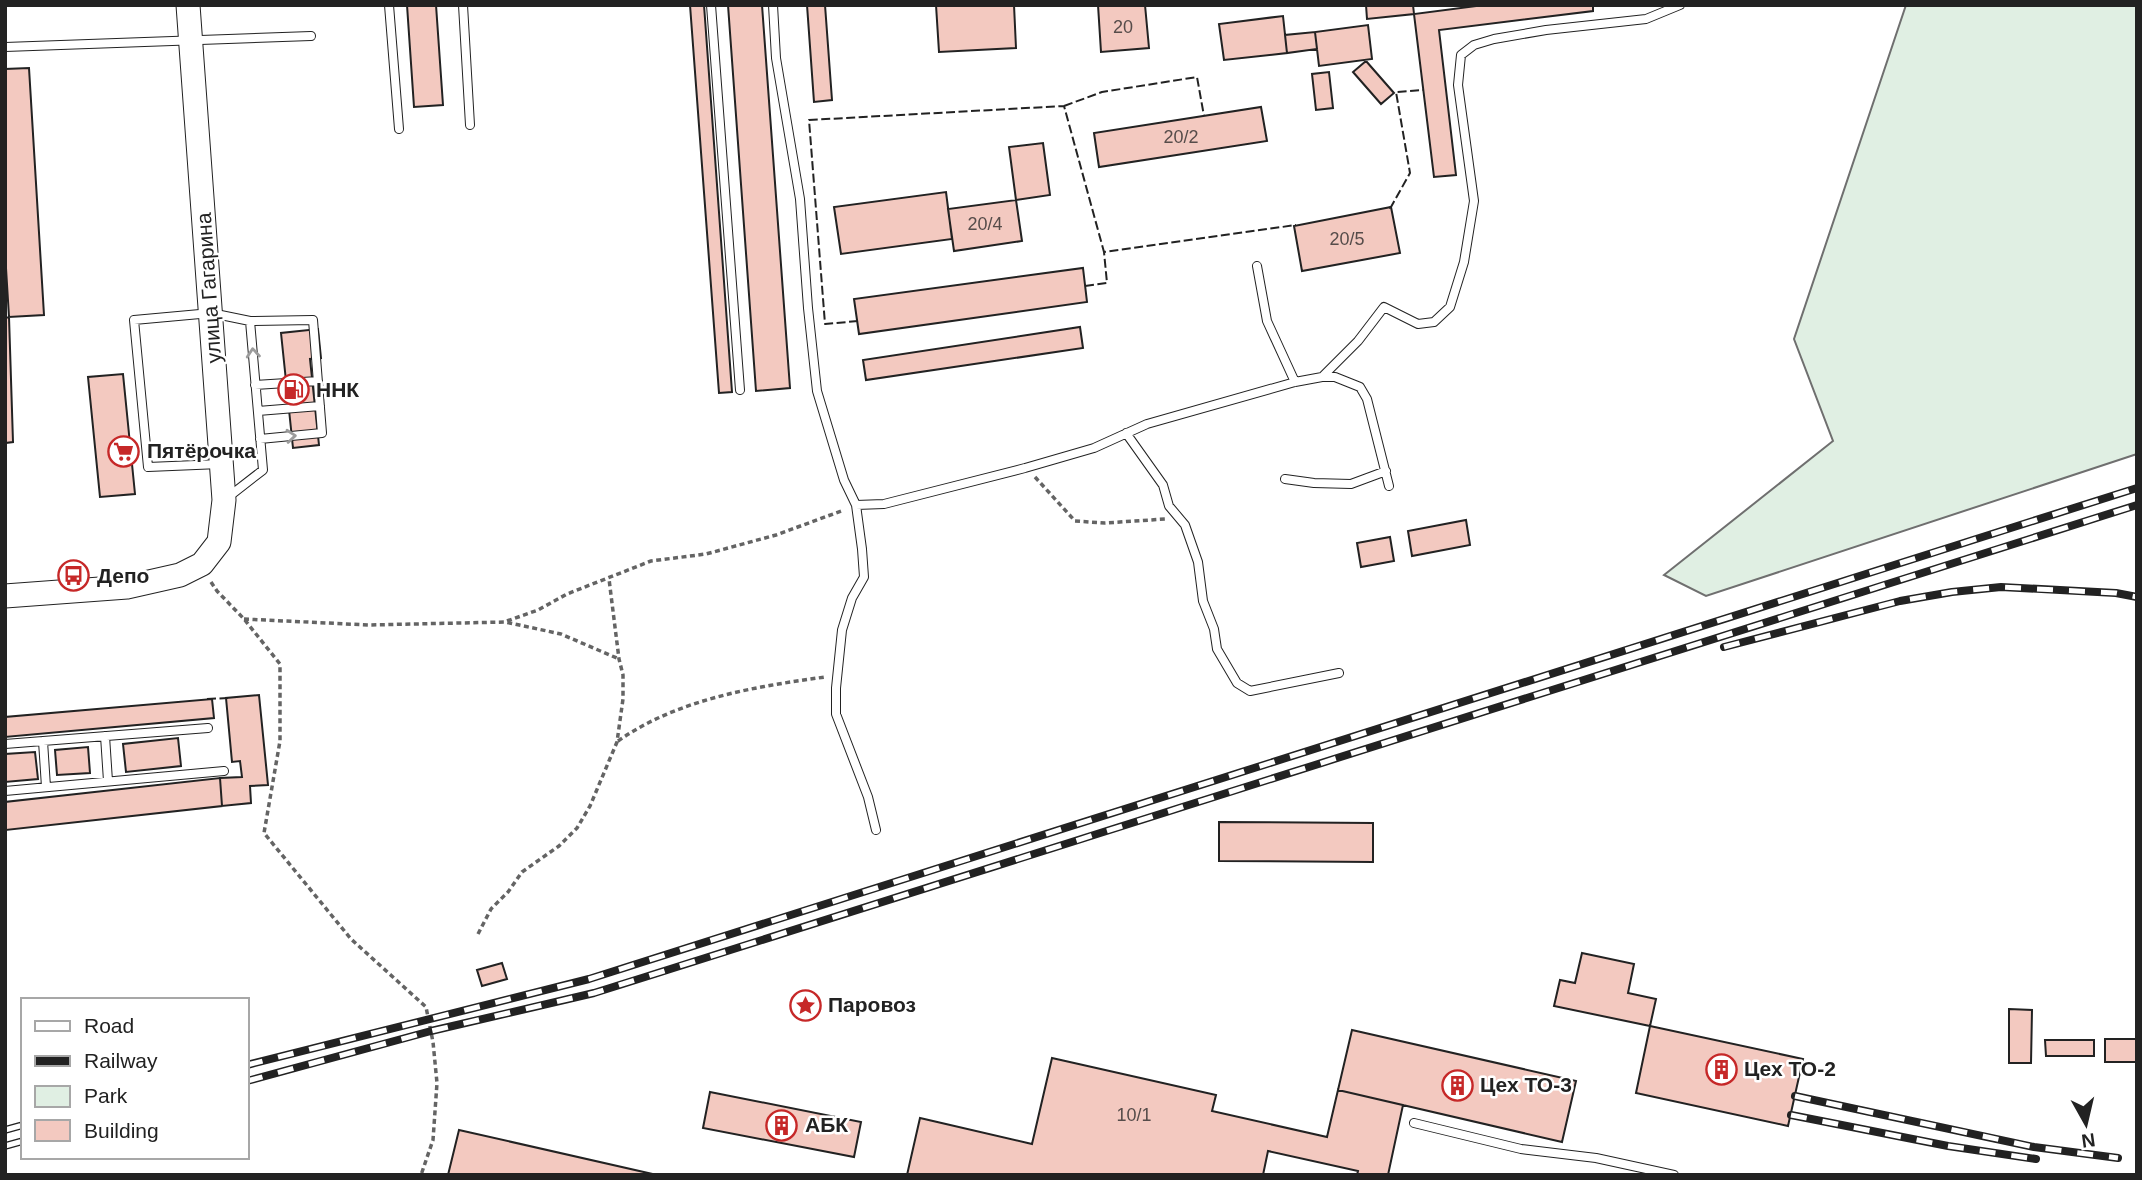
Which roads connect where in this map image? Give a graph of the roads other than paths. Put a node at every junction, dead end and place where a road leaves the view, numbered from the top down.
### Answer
1 (188, 5) edge
2 (389, 5) edge
3 (463, 5) edge
4 (711, 5) edge
5 (773, 5) edge
6 (1680, 5) edge
7 (312, 36) dead end
8 (191, 42) junction
9 (5, 47) edge
10 (470, 125) dead end
11 (399, 129) dead end
12 (1257, 266) dead end
13 (211, 313) junction
14 (250, 321) junction
15 (1322, 377) junction
16 (318, 381) junction
17 (1295, 382) junction
18 (255, 385) junction
19 (740, 390) dead end
20 (320, 406) junction
21 (258, 411) junction
22 (1126, 433) junction
23 (260, 439) junction
24 (222, 464) junction
25 (1386, 471) junction
26 (1285, 479) dead end
27 (1388, 486) dead end
28 (224, 500) junction
29 (856, 506) junction
30 (5, 596) edge
31 (1339, 673) dead end
32 (208, 728) dead end
33 (105, 736) junction
34 (43, 741) junction
35 (5, 744) edge
36 (224, 771) dead end
37 (108, 782) junction
38 (46, 788) junction
39 (5, 792) edge
40 (876, 830) dead end
41 (1414, 1123) dead end
42 (1674, 1175) edge

1 - 8 main road, улица Гагарина
2 - 11 lane
3 - 10 lane
4 - 19 lane
5 - 29 lane
6 - 15 lane
7 - 8 lane
8 - 9 lane
8 - 13 main road, улица Гагарина
12 - 17 lane
13 - 14 lane
13 - 24 main road, улица Гагарина
13 - 24 lane
14 - 16 lane
18 -> 14 lane
15 - 17 lane
15 - 25 lane
16 - 18 lane
16 - 20 lane
17 - 22 lane
18 - 21 lane
20 - 21 lane
23 -> 20 lane
21 - 23 lane
22 - 29 lane
22 - 31 lane
23 - 28 lane
24 - 28 main road, улица Гагарина
25 - 26 lane
25 - 27 lane
28 - 30 main road, улица Гагарина
29 - 40 lane
32 - 33 lane
33 - 34 lane
33 - 37 lane
34 - 35 lane
34 - 38 lane
36 - 37 lane
37 - 38 lane
38 - 39 lane
41 - 42 lane

